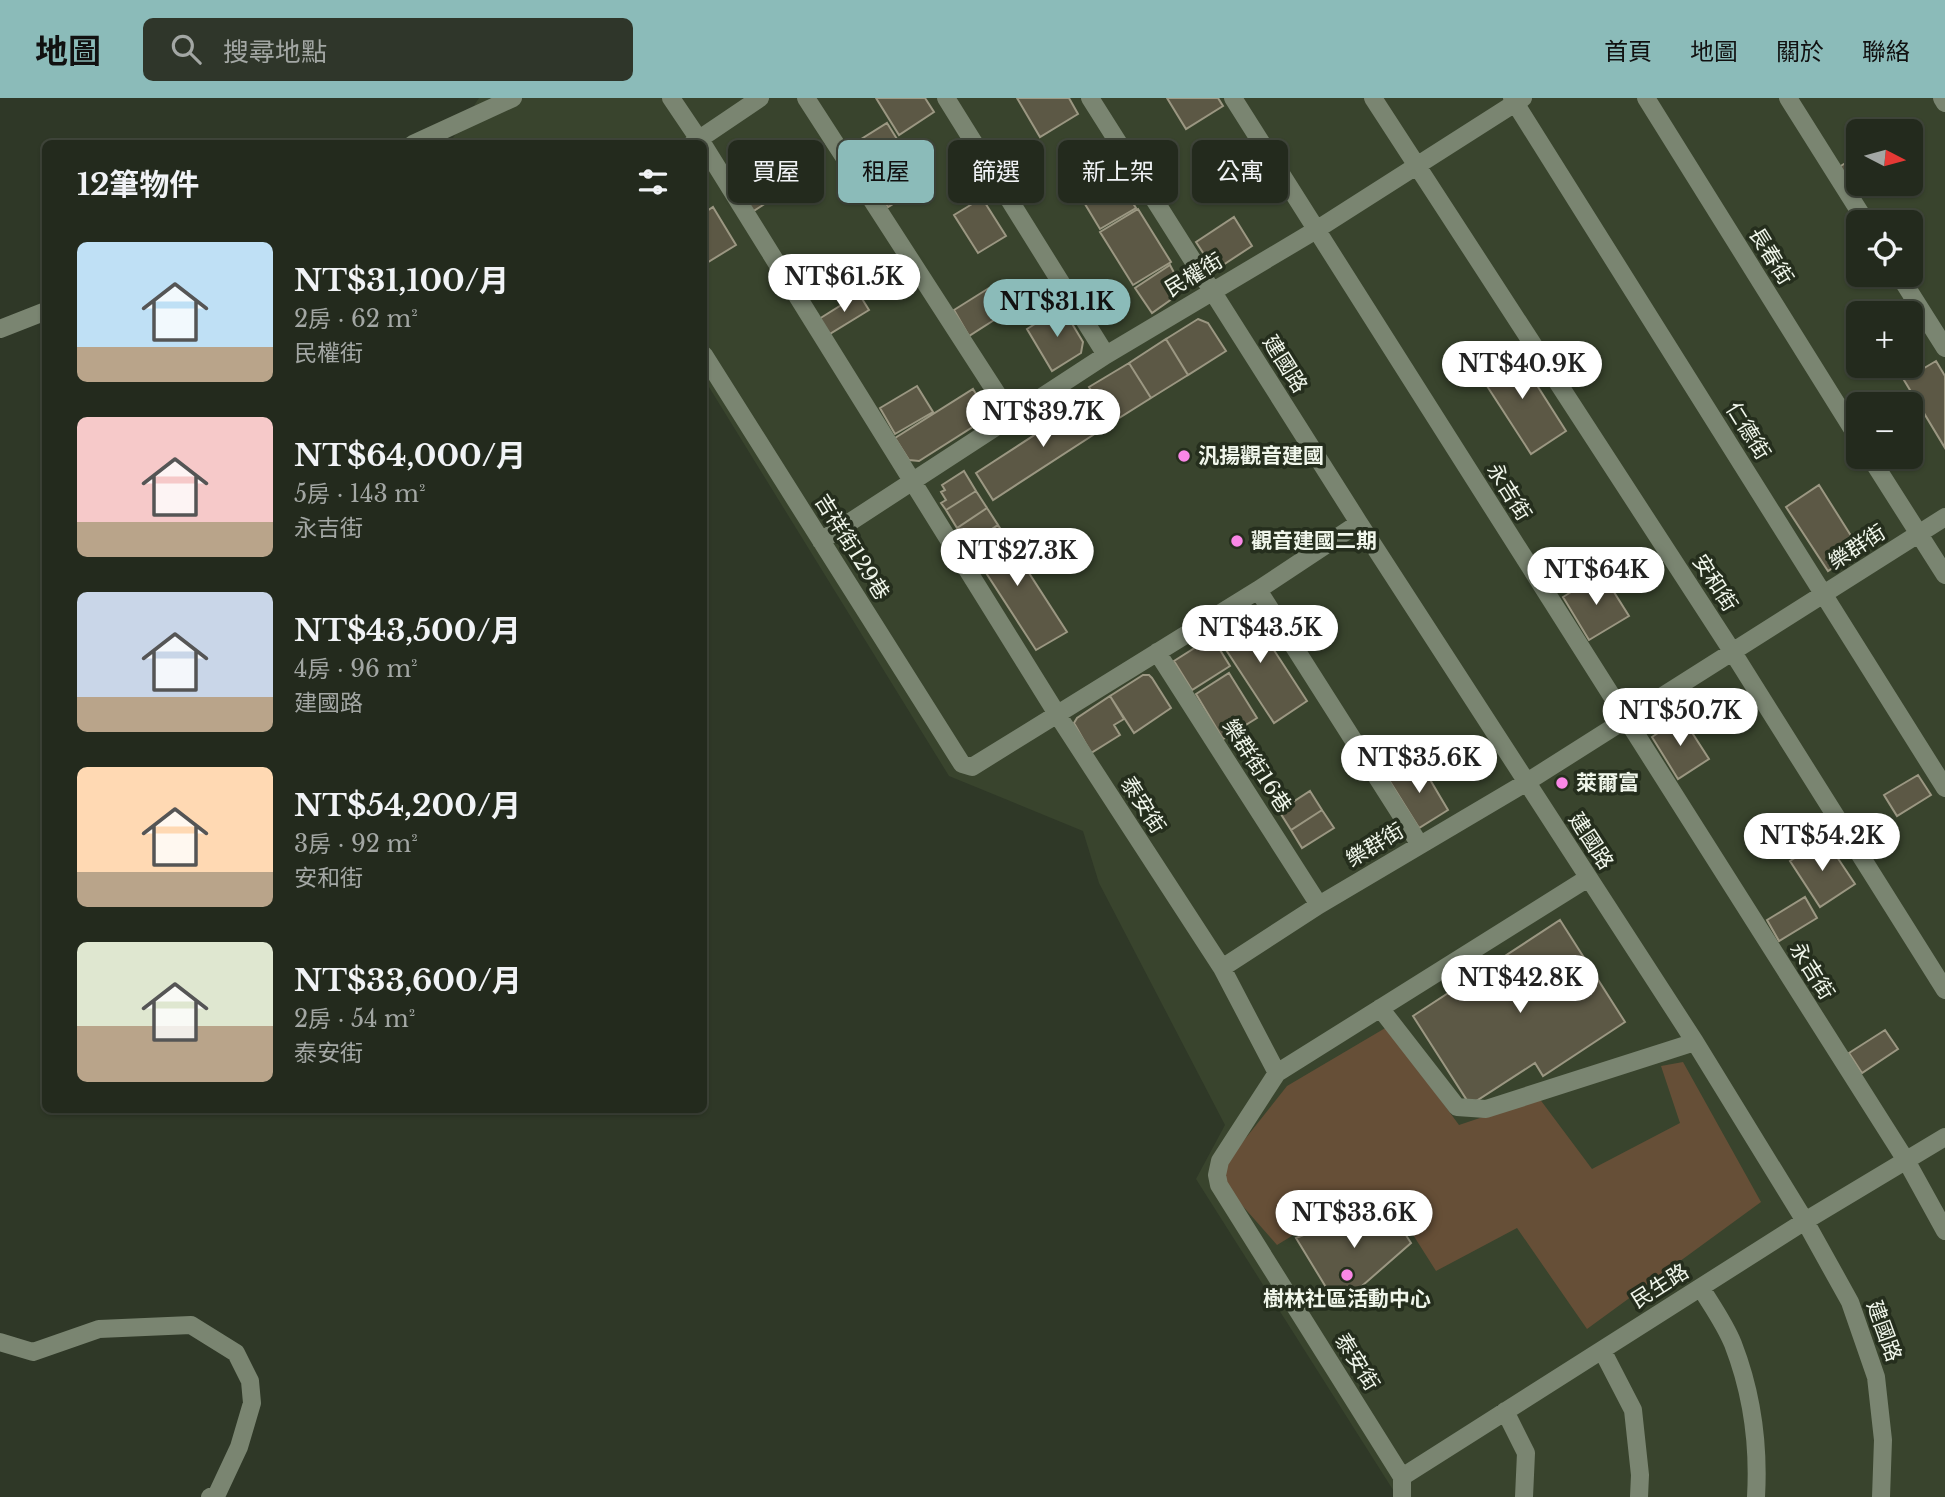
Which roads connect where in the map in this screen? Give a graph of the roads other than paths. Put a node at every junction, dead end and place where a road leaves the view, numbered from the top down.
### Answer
1 (513, 98) edge
2 (671, 98) edge
3 (760, 98) edge
4 (806, 98) edge
5 (946, 98) edge
6 (1090, 98) edge
7 (1233, 98) edge
8 (1373, 98) edge
9 (1646, 98) edge
10 (1788, 98) edge
11 (1942, 98) edge
12 (1517, 100) edge
13 (1945, 103) edge
14 (422, 140) edge
15 (697, 140) edge
16 (703, 140) edge
17 (707, 156) edge
18 (1415, 165) junction
19 (1858, 210) edge
20 (1316, 230) junction
21 (1907, 287) edge
22 (1212, 292) junction
23 (42, 313) edge
24 (0, 329) edge
25 (1945, 348) edge
26 (1106, 355) junction
27 (707, 360) edge
28 (1012, 417) junction
29 (1846, 420) edge
30 (1877, 469) edge
31 (911, 483) junction
32 (1945, 517) edge
33 (1359, 523) junction
34 (1918, 534) junction
35 (821, 541) junction
36 (1945, 575) edge
37 (1258, 590) junction
38 (1824, 596) junction
39 (1732, 650) junction
40 (1157, 652) junction
41 (1057, 714) junction
42 (1626, 719) junction
43 (1527, 782) junction
44 (1945, 788) edge
45 (1420, 845) junction
46 (1588, 878) junction
47 (1319, 905) junction
48 (1222, 968) junction
49 (1945, 990) edge
50 (1380, 1008) junction
51 (1695, 1042) junction
52 (1277, 1073) junction
53 (1945, 1137) edge
54 (1907, 1162) junction
55 (1805, 1221) junction
56 (1945, 1231) edge
57 (1701, 1288) junction
58 (0, 1342) edge
59 (1602, 1350) junction
60 (1505, 1411) junction
61 (1402, 1477) junction
62 (210, 1497) edge
63 (1402, 1497) edge
64 (1524, 1497) edge
65 (1639, 1497) edge
66 (1756, 1497) edge
67 (1881, 1497) edge

1 - 14 street
2 - 15 street, 泰安街
3 - 16 street
4 - 28 street
5 - 26 street
6 - 22 street, 建國路
7 - 20 street, 永吉街
8 - 18 street, 安和街
9 - 29 street, 長春街
10 - 19 street
11 - 13 street
12 - 18 street, 民權街
12 - 38 street, 仁德街
17 - 31 street, 泰安街
18 - 20 street, 民權街
18 - 39 street, 安和街
20 - 22 street, 民權街
20 - 42 street, 永吉街
21 - 25 street
22 - 26 street, 民權街
22 - 33 street, 建國路
23 - 24 street
26 - 28 street, 民權街
27 - 35 street, 吉祥街129巷
28 - 31 street, 民權街
30 - 34 street
31 - 35 street, 民權街
31 - 41 street, 泰安街
32 - 34 street, 樂群街
33 - 37 street
33 - 43 street, 建國路
34 - 36 street
34 - 38 street, 樂群街
35 - 41 street, 吉祥街129巷
37 - 40 street
37 - 45 street
38 - 39 street, 樂群街
38 - 44 street, 仁德街
39 - 42 street, 樂群街
39 - 49 street, 安和街
40 - 41 street
40 - 47 street, 樂群街16巷
41 - 48 street, 泰安街
42 - 43 street, 樂群街
42 - 54 street, 永吉街
43 - 45 street, 樂群街
43 - 46 street, 建國路
45 - 47 street, 樂群街
46 - 50 street
46 - 51 street, 建國路
47 - 48 street, 樂群街
48 - 52 street, 泰安街
50 - 51 street
50 - 52 street
51 - 55 street, 建國路
52 - 61 street, 泰安街
53 - 54 street, 民生路
54 - 55 street, 民生路
54 - 56 street, 永吉街
55 - 57 street, 民生路
55 - 67 street, 建國路
57 - 59 street, 民生路
57 - 66 street
58 - 62 street
59 - 60 street, 民生路
59 - 65 street
60 - 61 street, 民生路
60 - 64 street
61 - 63 street

